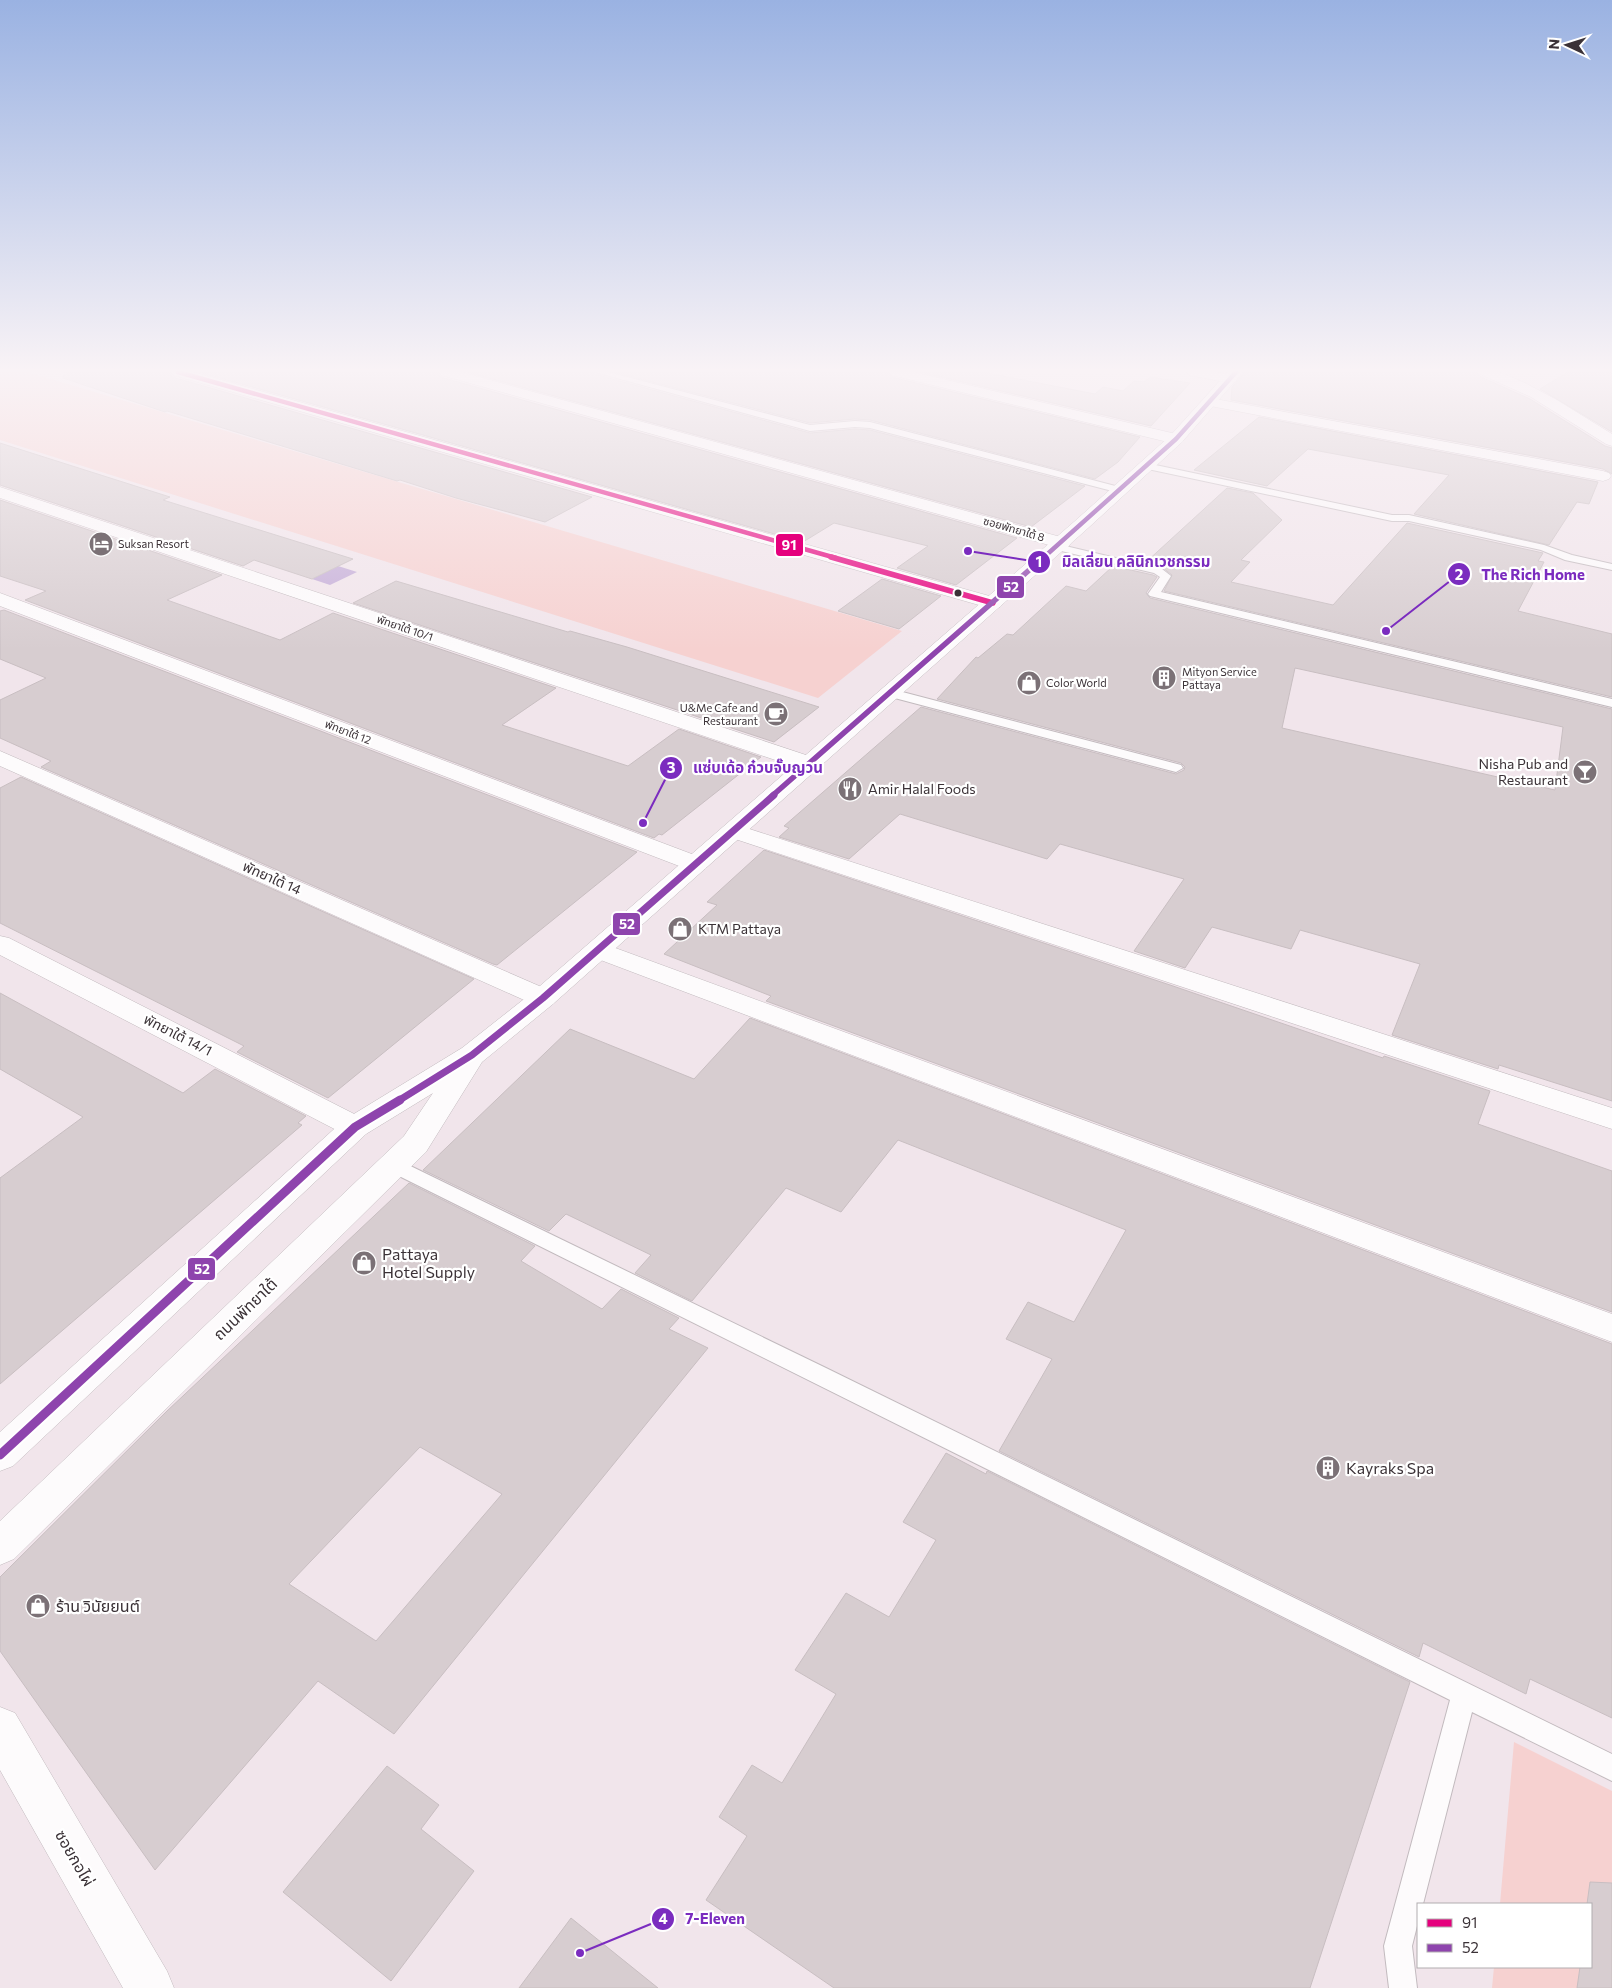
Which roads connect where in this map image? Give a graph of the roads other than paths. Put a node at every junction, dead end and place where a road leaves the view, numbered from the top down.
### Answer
1 (505, 465) edge
2 (775, 465) edge
3 (1023, 465) edge
4 (1543, 465) edge
5 (1146, 466) joint
6 (1603, 476) dead end
7 (1120, 490) junction
8 (0, 492) edge
9 (1059, 545) junction
10 (1612, 567) edge
11 (0, 599) edge
12 (993, 603) junction
13 (891, 693) junction
14 (1612, 703) edge
15 (0, 758) edge
16 (810, 764) junction
17 (1176, 768) dead end
18 (734, 831) junction
19 (696, 864) junction
20 (0, 944) edge
21 (599, 950) junction
22 (543, 998) junction
23 (472, 1055) junction
24 (1612, 1119) edge
25 (355, 1127) junction
26 (394, 1165) junction
27 (1612, 1328) edge
28 (0, 1455) edge
29 (0, 1547) edge
30 (1464, 1695) junction
31 (0, 1728) edge
32 (1612, 1768) edge
33 (150, 1988) edge
34 (1403, 1988) edge

1 - 12 street
2 - 9 street, ซอยพัทยาใต้ 8
3 - 7 lane
4 - 6 street
5 - 7 street, ถนนพัทยาใต้
5 - 10 lane
7 - 9 street, ถนนพัทยาใต้
8 - 16 street, พัทยาใต้ 10/1
9 - 12 street, ถนนพัทยาใต้
9 - 14 lane
11 - 19 street, พัทยาใต้ 12
12 - 13 street, ถนนพัทยาใต้
13 - 16 street, ถนนพัทยาใต้
13 - 17 lane
15 - 22 street, พัทยาใต้ 14
16 - 18 street, ถนนพัทยาใต้
18 - 19 street, ถนนพัทยาใต้
18 - 24 street
19 - 21 street, ถนนพัทยาใต้
20 - 25 street, พัทยาใต้ 14/1
21 - 22 street, ถนนพัทยาใต้
21 - 27 street
22 - 23 street, ถนนพัทยาใต้
23 - 25 street, ถนนพัทยาใต้
23 - 26 street, ถนนพัทยาใต้
25 - 28 street, ถนนพัทยาใต้
26 - 29 street, ถนนพัทยาใต้
26 - 30 lane
30 - 32 lane
30 - 34 lane
31 - 33 street, ซอยกอไผ่

